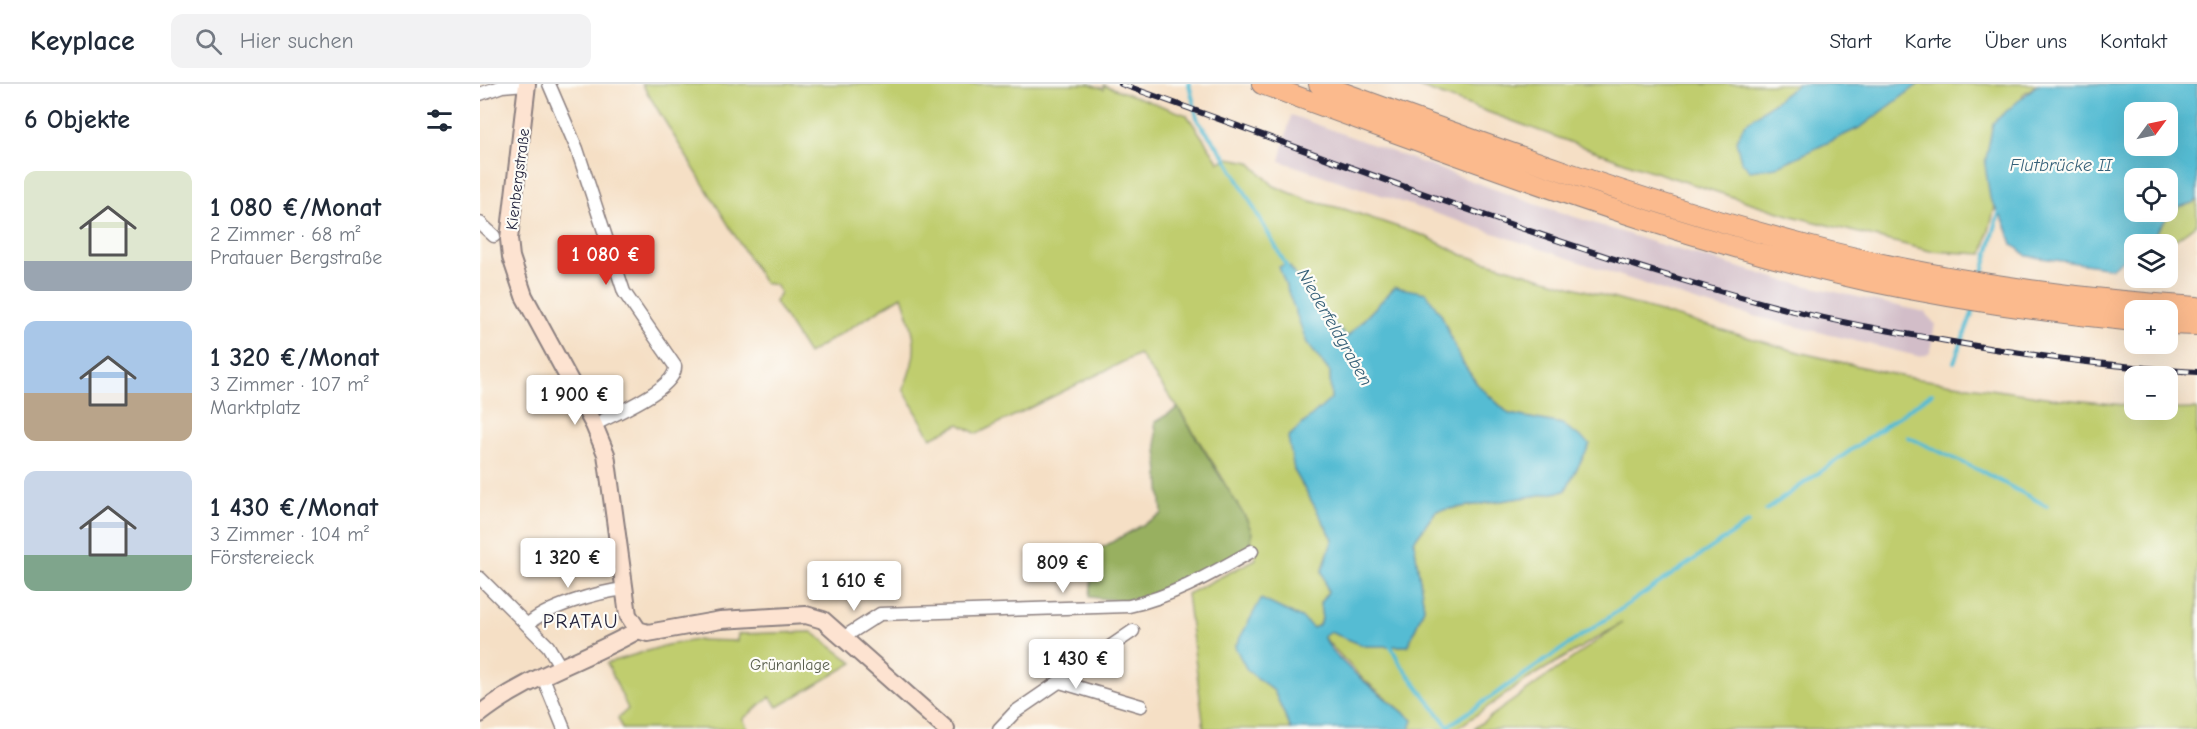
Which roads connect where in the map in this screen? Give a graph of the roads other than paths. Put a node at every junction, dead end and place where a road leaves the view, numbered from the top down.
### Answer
1 (526, 84) edge
2 (549, 84) edge
3 (1319, 84) edge
4 (1270, 87) edge
5 (480, 94) edge
6 (480, 224) edge
7 (494, 236) dead end
8 (1932, 284) junction
9 (2197, 307) edge
10 (2124, 320) edge
11 (2178, 325) edge
12 (2197, 326) edge
13 (594, 426) junction
14 (1252, 552) dead end
15 (480, 578) edge
16 (625, 589) junction
17 (527, 625) junction
18 (638, 630) junction
19 (1133, 631) dead end
20 (844, 637) junction
21 (560, 666) junction
22 (543, 675) junction
23 (1060, 682) junction
24 (1141, 706) dead end
25 (480, 714) edge
26 (564, 729) edge
27 (946, 729) edge
28 (999, 729) edge

1 - 5 street
1 - 13 street, Kienbergstraße
2 - 13 street
3 - 8 main road
4 - 8 main road
6 - 7 street
8 - 9 main road
8 - 10 main road
11 - 12 main road
13 - 16 street, Kienbergstraße
14 - 20 street
15 - 17 street
16 - 17 street
16 - 18 street, Kienbergstraße
17 - 21 street
18 - 20 street
18 - 21 street
19 - 23 street
20 - 27 street
21 - 22 street
22 - 25 street
22 - 26 street
23 - 24 street
23 - 28 street

